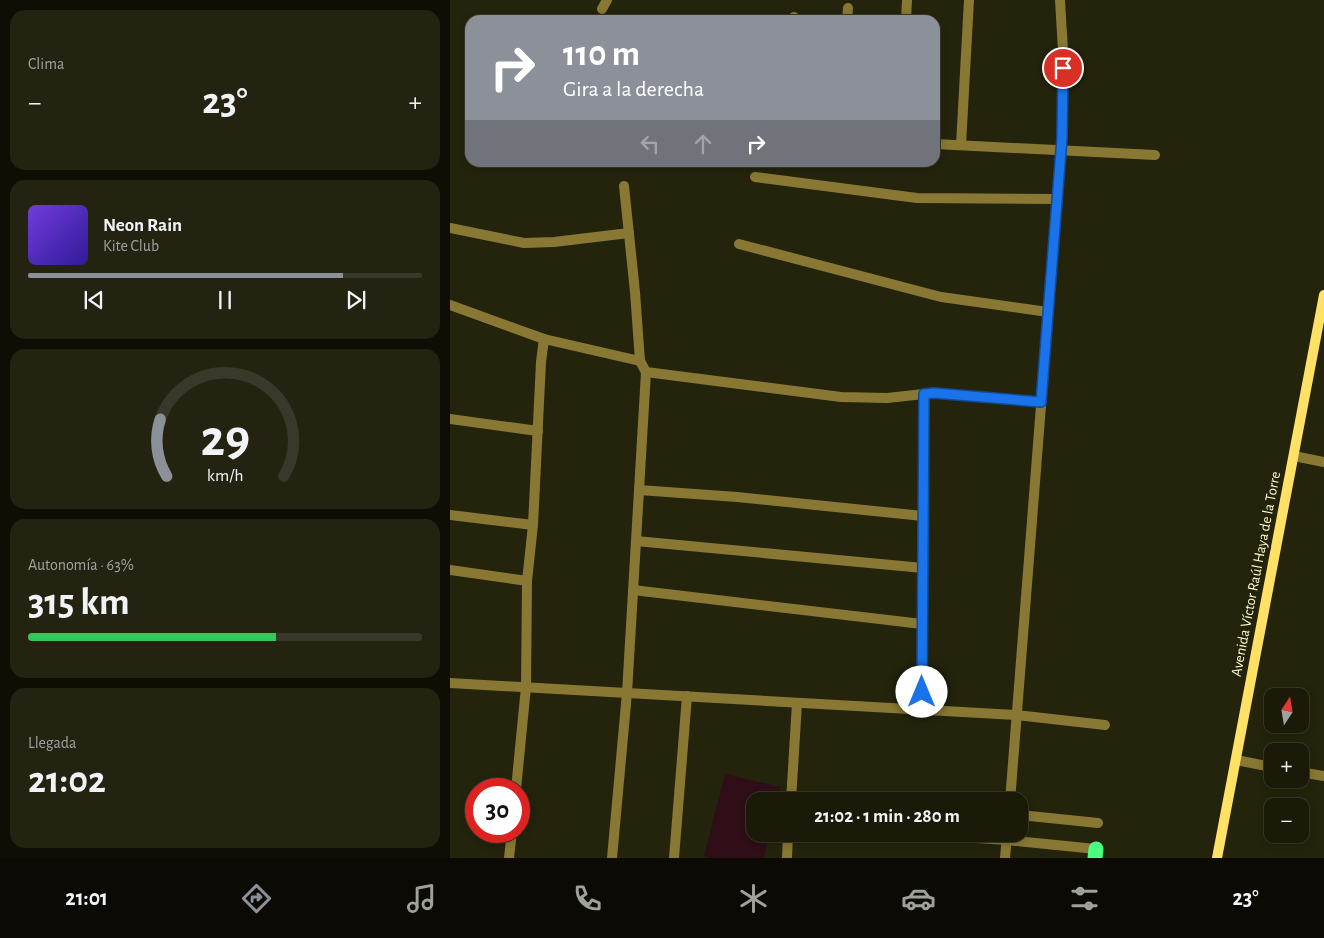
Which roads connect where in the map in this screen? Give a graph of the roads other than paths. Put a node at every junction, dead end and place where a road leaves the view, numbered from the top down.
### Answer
1 (907, 0) edge
2 (970, 0) edge
3 (1060, 0) edge
4 (848, 8) dead end
5 (848, 15) edge
6 (906, 15) edge
7 (940, 144) edge
8 (961, 144) junction
9 (1061, 151) junction
10 (1155, 155) dead end
11 (755, 177) dead end
12 (624, 186) dead end
13 (1057, 199) junction
14 (450, 228) edge
15 (629, 233) junction
16 (739, 244) dead end
17 (1324, 295) edge
18 (450, 306) edge
19 (1048, 312) junction
20 (544, 339) junction
21 (640, 361) junction
22 (646, 372) junction
23 (924, 394) junction
24 (1041, 402) junction
25 (450, 419) edge
26 (538, 431) junction
27 (1294, 456) junction
28 (1324, 462) edge
29 (639, 490) junction
30 (450, 515) edge
31 (923, 516) junction
32 (533, 525) junction
33 (636, 541) junction
34 (923, 568) junction
35 (450, 570) edge
36 (528, 581) junction
37 (633, 590) junction
38 (922, 624) junction
39 (450, 683) edge
40 (526, 687) junction
41 (627, 693) junction
42 (687, 696) junction
43 (797, 703) junction
44 (922, 710) junction
45 (1016, 715) junction
46 (1105, 725) dead end
47 (1236, 760) junction
48 (1264, 765) edge
49 (1309, 774) edge
50 (1324, 776) edge
51 (517, 778) edge
52 (792, 792) edge
53 (1011, 792) edge
54 (1028, 816) edge
55 (1098, 823) dead end
56 (1028, 841) edge
57 (788, 842) edge
58 (1007, 842) edge
59 (511, 843) edge
60 (1095, 853) edge
61 (509, 858) edge
62 (612, 858) edge
63 (674, 858) edge
64 (787, 858) edge
65 (1006, 858) edge
66 (1217, 858) edge

1 - 6 street
2 - 8 street
3 - 9 street
4 - 5 street
7 - 8 street
8 - 9 street
9 - 10 street
9 - 13 street
11 - 13 street
12 - 15 street
13 - 19 street
14 - 15 street
15 - 21 street
16 - 19 street
17 - 27 street, Avenida Víctor Raúl Haya de la Torre
18 - 20 street
19 - 24 street
20 - 21 street
20 - 26 street
21 - 22 street
22 - 23 street
22 - 29 street
23 - 24 street
23 - 31 street
24 - 45 street
25 - 26 street
26 - 32 street
27 - 28 street
27 - 47 street, Avenida Víctor Raúl Haya de la Torre
29 - 31 street
29 - 33 street
30 - 32 street
31 - 34 street
32 - 36 street
33 - 34 street
33 - 37 street
34 - 38 street
35 - 36 street
36 - 40 street
37 - 38 street
37 - 41 street
38 - 44 street
39 - 40 street
40 - 41 street
40 - 51 street
41 - 42 street
41 - 62 street
42 - 43 street
42 - 63 street
43 - 44 street
43 - 52 street
44 - 45 street
45 - 46 street
45 - 53 street
47 - 48 street
47 - 66 street, Avenida Víctor Raúl Haya de la Torre
49 - 50 street
54 - 55 street
56 - 60 street
57 - 64 street
58 - 65 street
59 - 61 street

